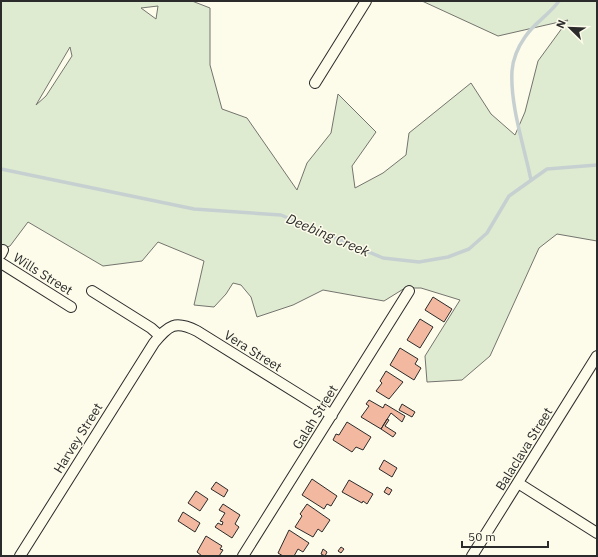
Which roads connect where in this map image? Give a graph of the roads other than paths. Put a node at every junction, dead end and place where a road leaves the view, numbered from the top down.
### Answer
1 (366, 1) edge
2 (315, 83) dead end
3 (1, 263) edge
4 (92, 291) dead end
5 (409, 292) dead end
6 (71, 307) dead end
7 (160, 336) junction
8 (597, 356) edge
9 (332, 415) junction
10 (518, 483) junction
11 (597, 533) edge
12 (20, 556) edge
13 (243, 556) edge
14 (472, 556) edge

1 - 2 street
3 - 6 street, Wills Street
4 - 7 street
5 - 9 street, Galah Street
7 - 9 street, Vera Street
7 - 12 street, Harvey Street
8 - 10 street, Balaclava Street
9 - 13 street, Galah Street
10 - 11 street
10 - 14 street, Balaclava Street

